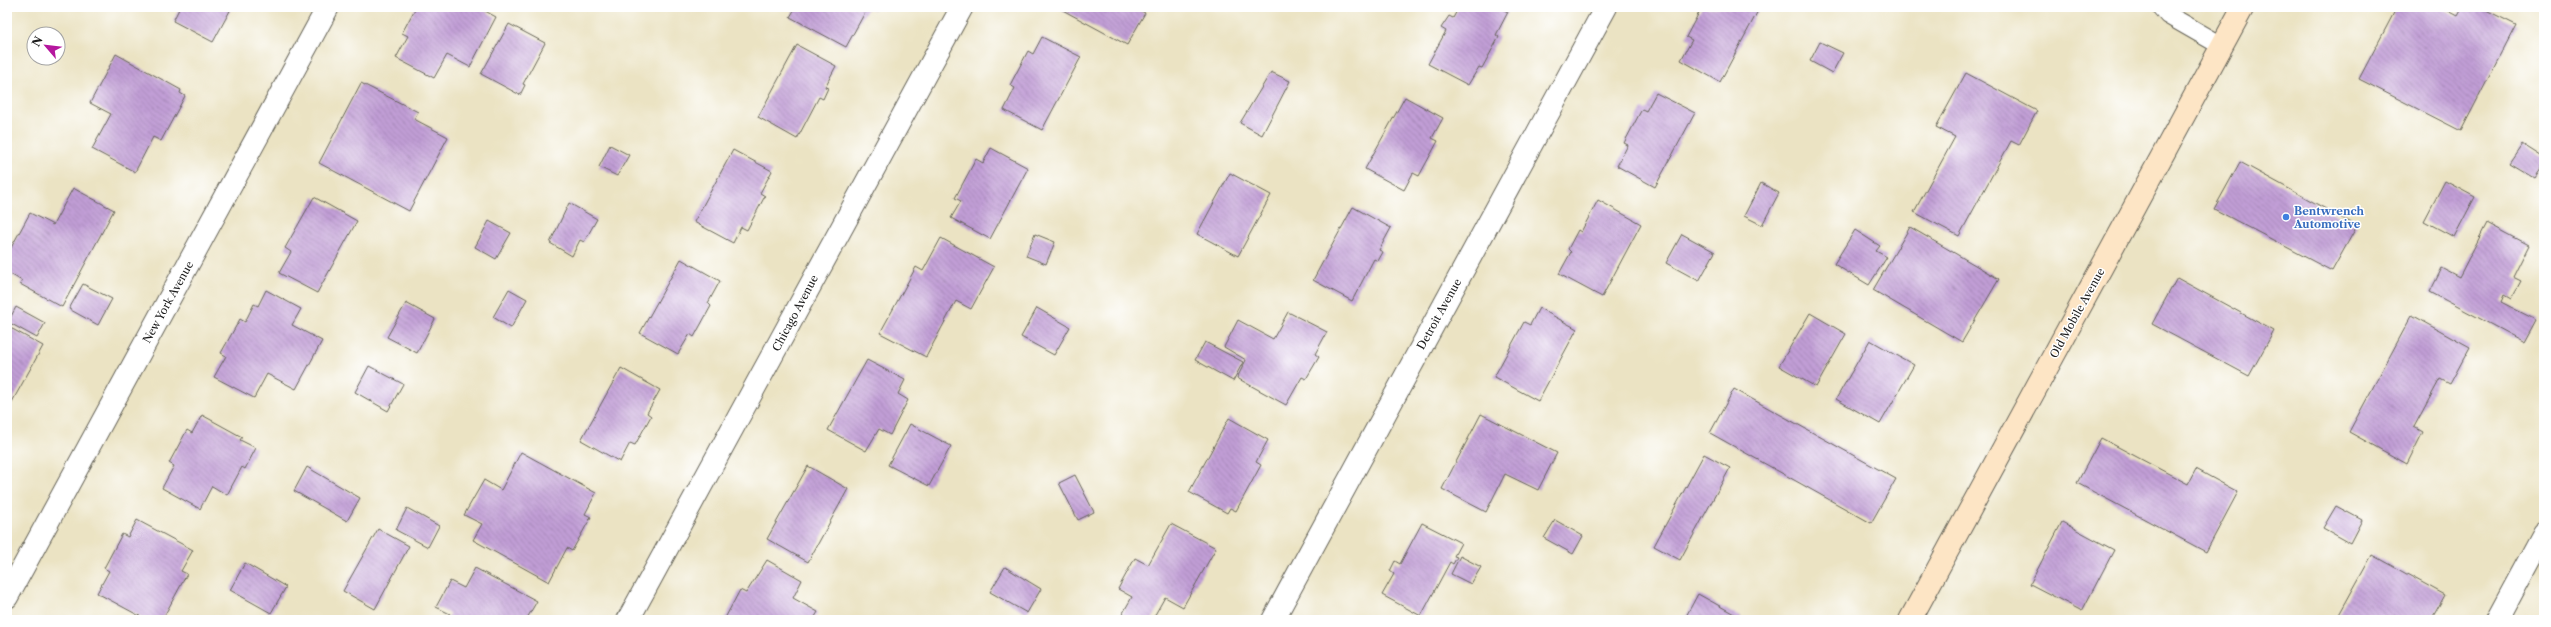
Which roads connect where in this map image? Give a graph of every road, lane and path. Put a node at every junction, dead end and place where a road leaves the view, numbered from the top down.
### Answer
1 (328, 7) edge
2 (962, 7) edge
3 (1606, 7) edge
4 (2161, 7) edge
5 (2243, 7) edge
6 (2222, 46) junction
7 (2544, 534) edge
8 (7, 597) edge
9 (628, 620) edge
10 (1273, 620) edge
11 (1910, 620) edge
12 (2497, 620) edge

1 - 8 street, New York Avenue
2 - 9 street, Chicago Avenue
3 - 10 street, Detroit Avenue
4 - 6 lane
5 - 6 main road, Old Mobile Avenue
6 - 11 main road, Old Mobile Avenue
7 - 12 street

